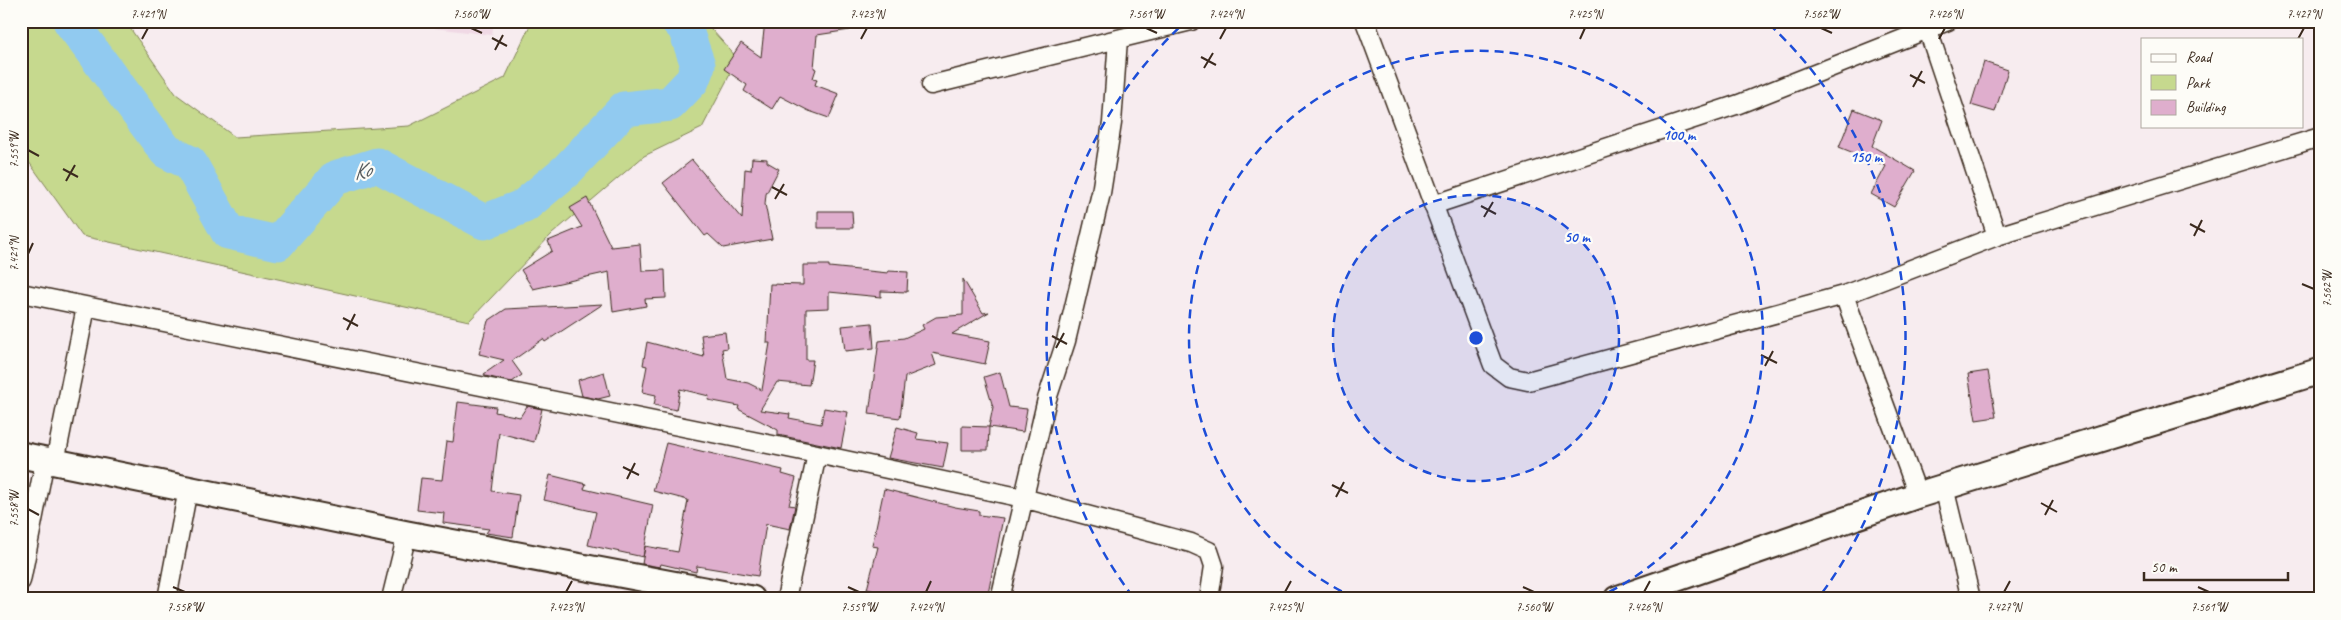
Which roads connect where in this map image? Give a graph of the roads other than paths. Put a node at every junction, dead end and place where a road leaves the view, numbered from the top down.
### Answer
1 (1191, 21) edge
2 (1365, 21) edge
3 (1948, 21) edge
4 (1926, 25) edge
5 (1118, 39) junction
6 (931, 85) dead end
7 (2320, 137) edge
8 (1433, 205) junction
9 (1997, 236) junction
10 (21, 293) edge
11 (1844, 295) junction
12 (86, 307) junction
13 (2320, 371) edge
14 (816, 454) junction
15 (40, 459) edge
16 (1944, 487) junction
17 (188, 489) junction
18 (1918, 495) junction
19 (1023, 498) junction
20 (407, 534) junction
21 (21, 581) edge
22 (167, 599) edge
23 (391, 599) edge
24 (752, 599) edge
25 (786, 599) edge
26 (1000, 599) edge
27 (1209, 599) edge
28 (1617, 599) edge
29 (1971, 599) edge

1 - 5 street
2 - 8 street
3 - 4 street
4 - 8 street
4 - 9 street
5 - 6 street
5 - 19 street
7 - 9 street
8 - 11 street
9 - 11 street
10 - 12 street
11 - 18 street
12 - 14 street
12 - 15 street
13 - 16 main road
14 - 19 street
14 - 25 street
15 - 17 main road
15 - 21 street
16 - 18 main road
16 - 29 street
17 - 20 main road
17 - 22 street
18 - 28 main road
19 - 26 street
19 - 27 street
20 - 23 street
20 - 24 main road

